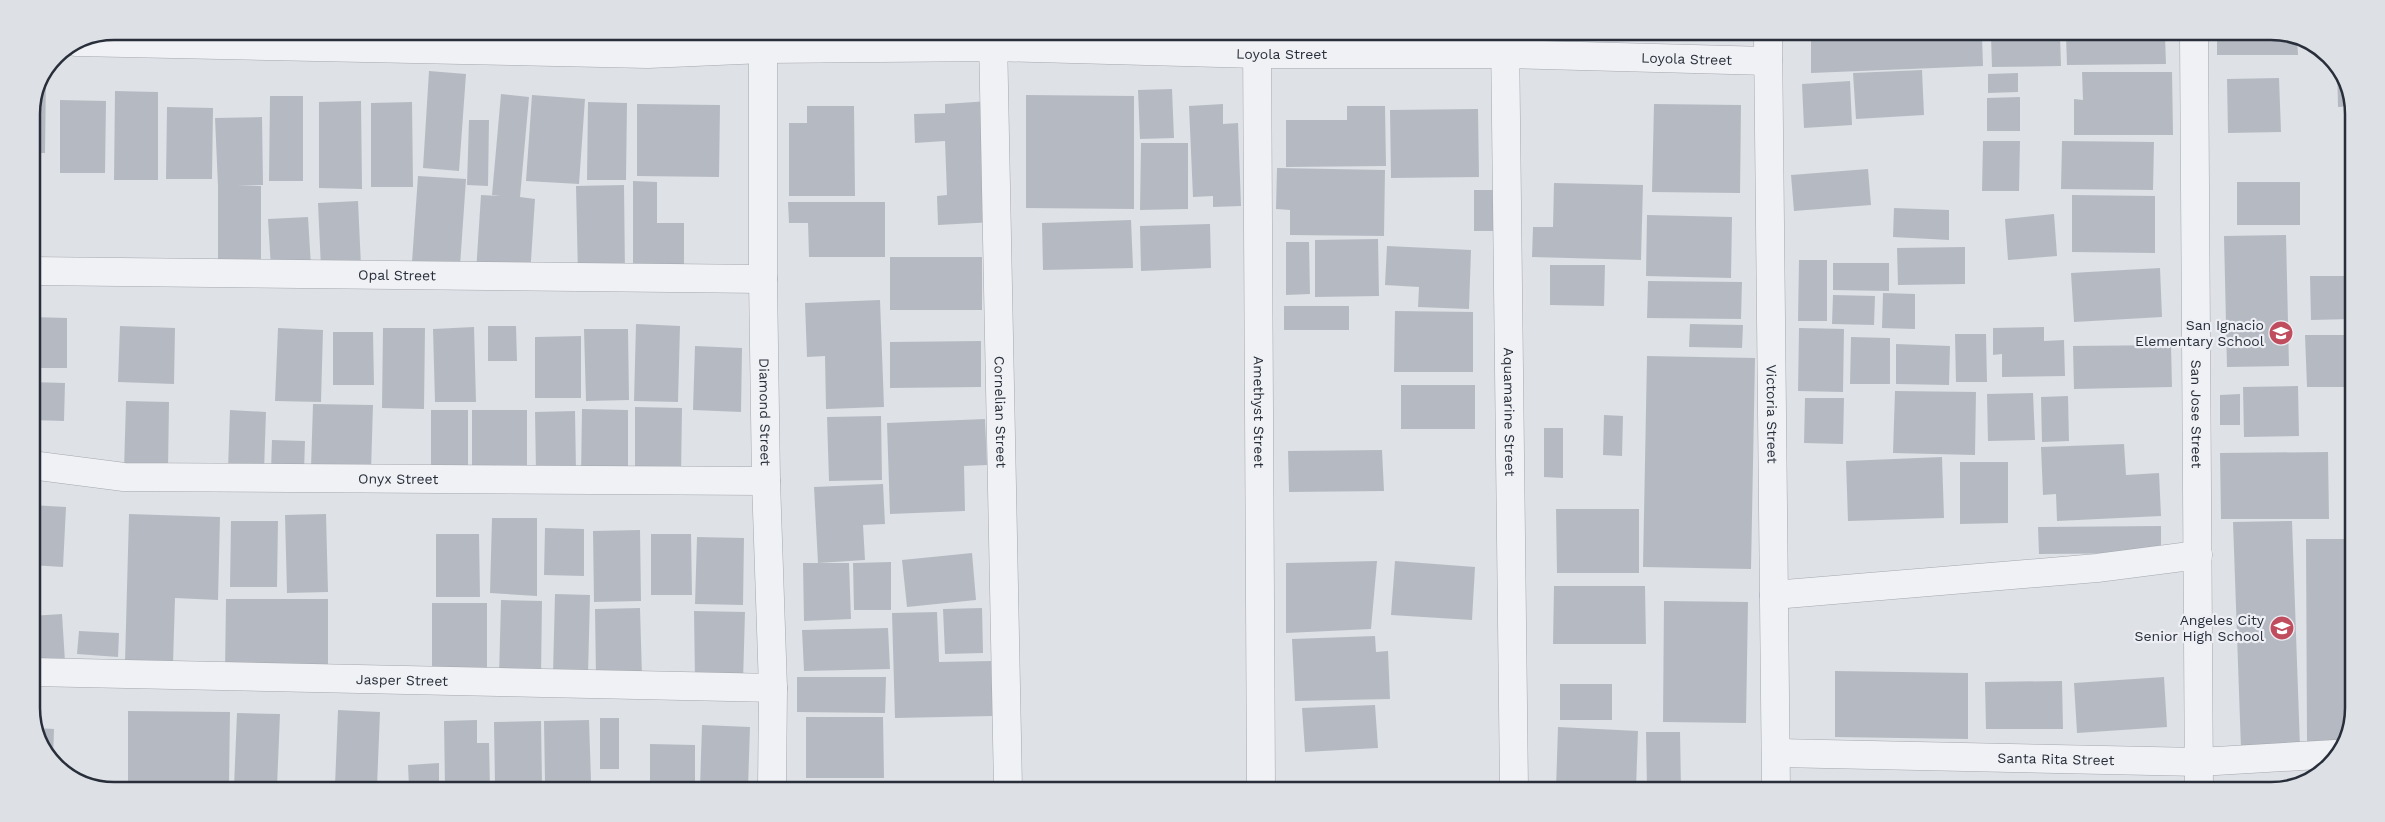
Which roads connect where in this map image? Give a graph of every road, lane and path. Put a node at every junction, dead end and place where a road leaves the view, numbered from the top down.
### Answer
1 (2194, 40) edge
2 (96, 42) edge
3 (993, 42) edge
4 (764, 43) edge
5 (1505, 45) edge
6 (1257, 46) edge
7 (1768, 48) edge
8 (40, 271) edge
9 (763, 279) junction
10 (40, 466) edge
11 (766, 481) junction
12 (2198, 555) junction
13 (1774, 594) junction
14 (40, 672) edge
15 (773, 688) junction
16 (1776, 753) junction
17 (2329, 754) edge
18 (2199, 762) junction
19 (772, 782) edge
20 (1008, 782) edge
21 (1261, 782) edge
22 (1514, 782) edge
23 (1776, 782) edge
24 (2199, 782) edge

1 - 12 street, San Jose Street
2 - 4 street, Loyola Street
3 - 4 street, Loyola Street
3 - 6 street, Loyola Street
3 - 20 street, Cornelian Street
4 - 9 street, Diamond Street
5 - 6 street, Loyola Street
5 - 7 street, Loyola Street
5 - 22 street, Aquamarine Street
6 - 21 street, Amethyst Street
7 - 13 street, Victoria Street
8 - 9 street, Opal Street
9 - 11 street, Diamond Street
10 - 11 street, Onyx Street
11 - 15 street, Diamond Street
12 - 13 street
12 - 18 street, San Jose Street
13 - 16 street, Victoria Street
14 - 15 street, Jasper Street
15 - 19 street, Diamond Street
16 - 18 street, Santa Rita Street
16 - 23 street, Victoria Street
17 - 18 street, Santa Rita Street
18 - 24 street, San Jose Street

